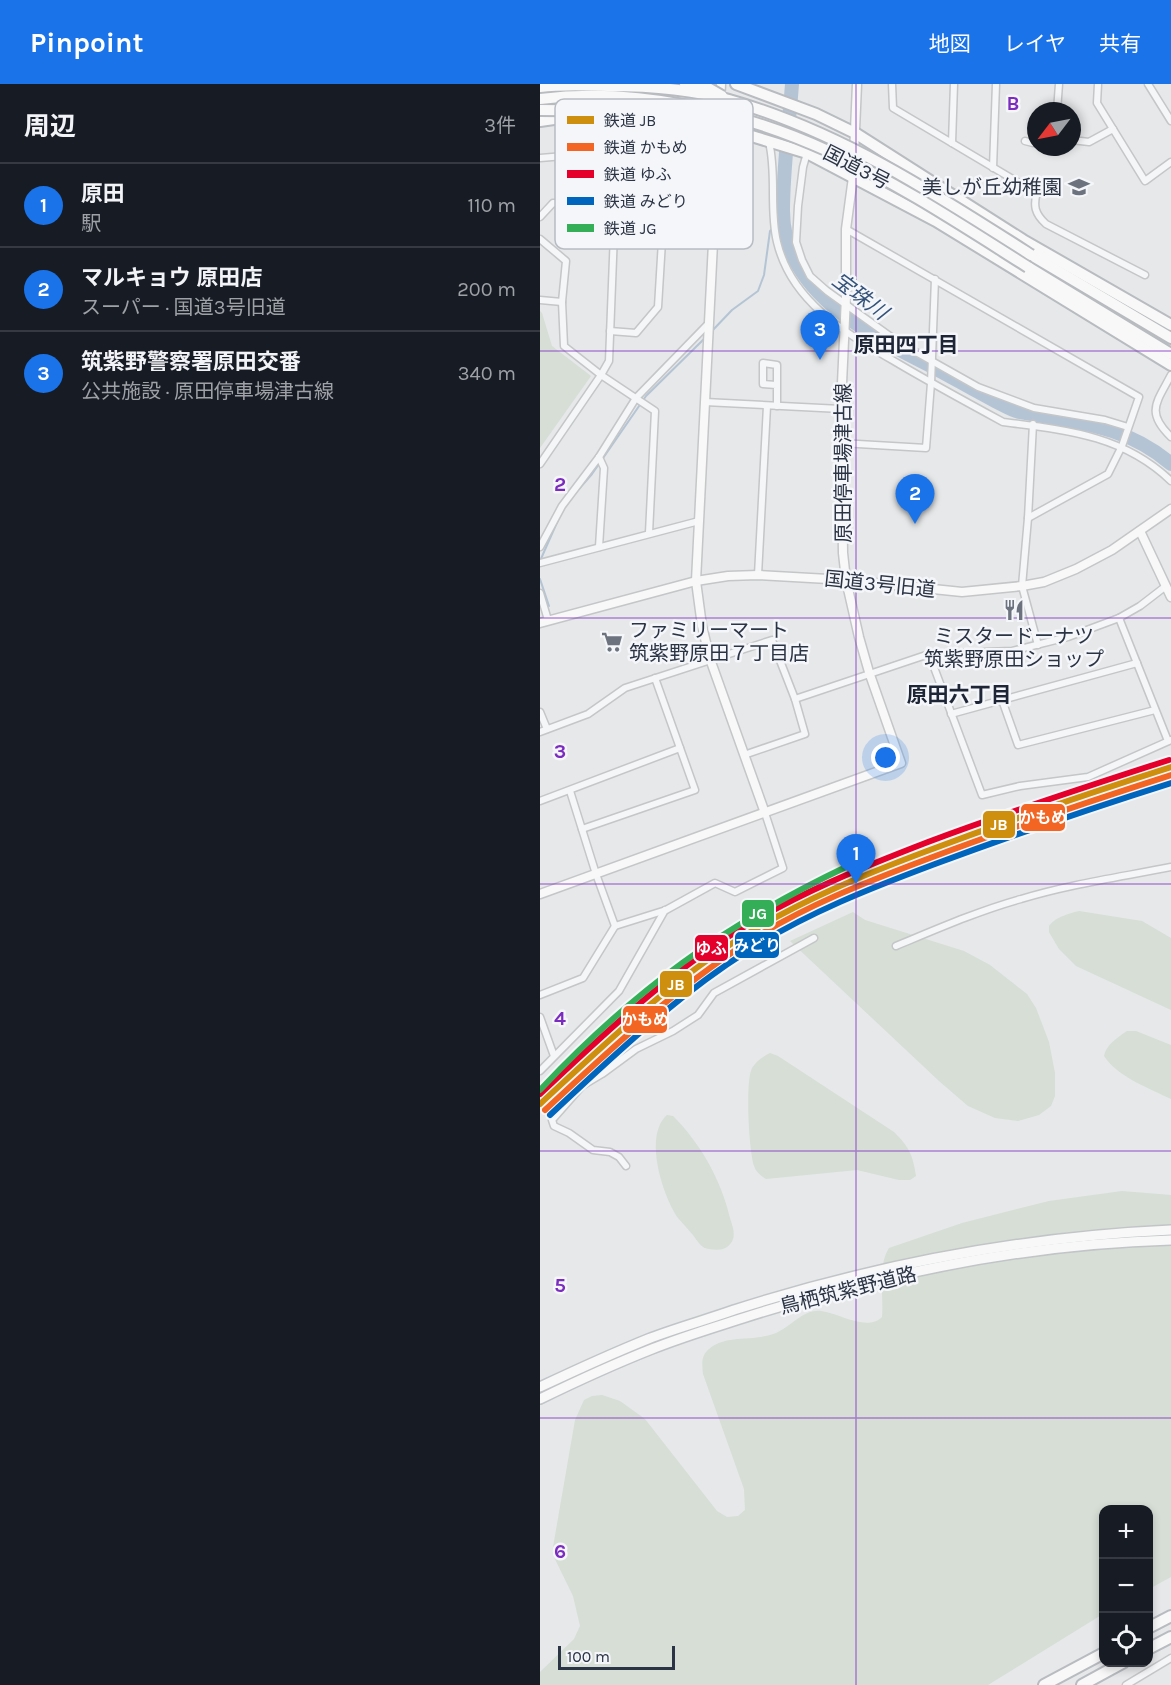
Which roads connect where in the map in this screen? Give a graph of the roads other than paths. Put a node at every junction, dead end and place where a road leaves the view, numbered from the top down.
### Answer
1 (685, 84) edge
2 (721, 84) edge
3 (736, 84) edge
4 (857, 84) edge
5 (892, 84) edge
6 (954, 84) edge
7 (996, 84) edge
8 (1059, 84) edge
9 (1098, 84) edge
10 (1148, 84) edge
11 (540, 87) edge
12 (540, 99) edge
13 (631, 99) edge
14 (720, 99) edge
15 (721, 99) edge
16 (726, 99) edge
17 (1058, 102) edge
18 (753, 108) edge
19 (540, 110) edge
20 (555, 110) edge
21 (555, 118) edge
22 (540, 121) edge
23 (1171, 121) edge
24 (753, 123) edge
25 (753, 129) edge
26 (1113, 129) junction
27 (855, 133) junction
28 (753, 136) edge
29 (1081, 141) edge
30 (772, 142) junction
31 (952, 143) junction
32 (802, 151) junction
33 (828, 151) junction
34 (555, 157) edge
35 (540, 158) edge
36 (1171, 162) edge
37 (993, 168) junction
38 (853, 177) junction
39 (555, 202) edge
40 (540, 217) edge
41 (846, 229) junction
42 (540, 239) edge
43 (614, 249) edge
44 (662, 249) edge
45 (713, 249) edge
46 (1026, 270) junction
47 (1144, 275) dead end
48 (935, 279) junction
49 (540, 300) edge
50 (562, 302) junction
51 (846, 304) junction
52 (710, 323) junction
53 (1171, 325) edge
54 (610, 331) junction
55 (845, 332) junction
56 (1171, 338) edge
57 (1171, 354) edge
58 (932, 360) junction
59 (1171, 365) edge
60 (601, 375) junction
61 (1171, 375) edge
62 (931, 383) junction
63 (776, 385) dead end
64 (636, 398) junction
65 (705, 402) junction
66 (767, 406) junction
67 (777, 406) junction
68 (842, 409) junction
69 (1033, 424) junction
70 (1128, 427) junction
71 (1171, 437) edge
72 (841, 443) junction
73 (1122, 446) junction
74 (599, 457) junction
75 (540, 464) edge
76 (1171, 481) edge
77 (1171, 509) edge
78 (1028, 518) junction
79 (699, 521) junction
80 (1140, 531) junction
81 (650, 533) junction
82 (540, 547) edge
83 (599, 547) junction
84 (540, 563) edge
85 (758, 575) junction
86 (846, 580) junction
87 (696, 581) junction
88 (1022, 586) junction
89 (1166, 586) junction
90 (540, 593) edge
91 (1171, 597) edge
92 (1119, 618) junction
93 (544, 622) edge
94 (1038, 645) junction
95 (928, 654) junction
96 (710, 659) junction
97 (1137, 663) junction
98 (869, 672) junction
99 (655, 678) junction
100 (795, 699) junction
101 (1002, 700) junction
102 (1155, 710) junction
103 (540, 712) edge
104 (951, 714) junction
105 (543, 731) edge
106 (1169, 740) edge
107 (680, 748) junction
108 (744, 755) junction
109 (570, 791) junction
110 (540, 801) edge
111 (765, 813) junction
112 (582, 829) junction
113 (1171, 867) edge
114 (596, 874) junction
115 (540, 894) edge
116 (666, 910) junction
117 (615, 926) junction
118 (814, 938) dead end
119 (896, 946) dead end
120 (540, 995) edge
121 (540, 1017) edge
122 (554, 1056) junction
123 (540, 1071) edge
124 (626, 1166) dead end
125 (1171, 1230) edge
126 (1171, 1240) edge
127 (540, 1387) edge
128 (540, 1399) edge
129 (1171, 1616) edge
130 (1153, 1626) edge
131 (1171, 1637) edge
132 (1153, 1647) edge
133 (1099, 1656) edge
134 (1171, 1658) edge
135 (1115, 1667) edge
136 (1044, 1685) edge
137 (1082, 1685) edge
138 (1126, 1685) edge

1 - 16 highway, bridge
2 - 14 street
3 - 27 highway
4 - 27 street, 原田停車場津古線
5 - 31 street
6 - 31 street
7 - 37 street
8 - 17 street
9 - 26 street
10 - 23 street
11 - 15 highway, 国道3号, bridge
12 - 13 highway, 国道3号, bridge
18 - 56 highway, 国道3号, bridge
19 - 20 highway, bridge
21 - 22 highway
24 - 33 highway, 国道3号, bridge
25 - 33 highway, bridge
26 - 29 street
26 - 36 street
27 - 38 street, 原田停車場津古線
27 - 53 highway
28 - 30 highway
30 - 32 highway
30 - 55 street
31 - 37 street
32 - 38 highway
32 - 51 street
33 - 46 highway, 国道3号, bridge
34 - 35 street
37 - 47 street
38 - 41 street, 原田停車場津古線
38 - 46 highway
39 - 40 street
41 - 48 street
41 - 51 street, 原田停車場津古線
42 - 50 street
43 - 54 street
44 - 54 street
45 - 52 street
46 - 57 highway, 国道3号
46 - 59 highway
48 - 58 street
48 - 70 street
49 - 50 street
50 - 60 street
51 - 55 street, 原田停車場津古線
51 - 58 street
52 - 64 street
52 - 65 street
54 - 60 street
55 - 62 street
55 - 68 street, 原田停車場津古線
58 - 62 street
58 - 70 street
60 - 64 street
60 - 75 street
61 - 71 street
62 - 69 street
62 - 72 street
63 - 67 street
64 - 74 street
64 - 81 street
65 - 66 street
65 - 79 street
66 - 67 street
66 - 85 street
67 - 68 street
68 - 72 street, 原田停車場津古線
69 - 73 street
69 - 78 street
70 - 73 street
72 - 86 street, 原田停車場津古線
73 - 76 street
73 - 78 street
74 - 82 street
74 - 83 street
77 - 80 street, 国道3号旧道
78 - 88 street
79 - 81 street
79 - 87 street
80 - 88 street, 国道3号旧道
80 - 89 street
81 - 83 street
83 - 84 street
85 - 86 street, 国道3号旧道
85 - 87 street, 国道3号旧道
86 - 88 street, 国道3号旧道
86 - 98 street, 原田停車場津古線
87 - 93 street, 国道3号旧道
87 - 96 street
88 - 94 street
89 - 91 street
89 - 92 street
90 - 93 street
92 - 94 street
92 - 97 street
94 - 95 street
95 - 98 street
95 - 104 street
96 - 99 street
96 - 100 street
96 - 108 street
97 - 101 street
97 - 102 street
98 - 100 street
98 - 111 street, 原田停車場津古線
99 - 105 street
99 - 107 street
100 - 108 street
101 - 102 street
101 - 104 street
102 - 106 street
103 - 105 street
104 - 106 street
107 - 109 street
107 - 112 street
108 - 111 street
109 - 110 street
109 - 112 street
111 - 114 street
111 - 116 street
112 - 114 street
113 - 119 street
114 - 115 street
114 - 117 street
116 - 117 street
116 - 122 street
117 - 120 street
118 - 124 street
121 - 122 street
122 - 123 street
125 - 127 main road, 鳥栖筑紫野道路
126 - 128 main road, 鳥栖筑紫野道路
129 - 130 highway
131 - 132 highway
133 - 136 highway
134 - 138 street
135 - 137 highway

